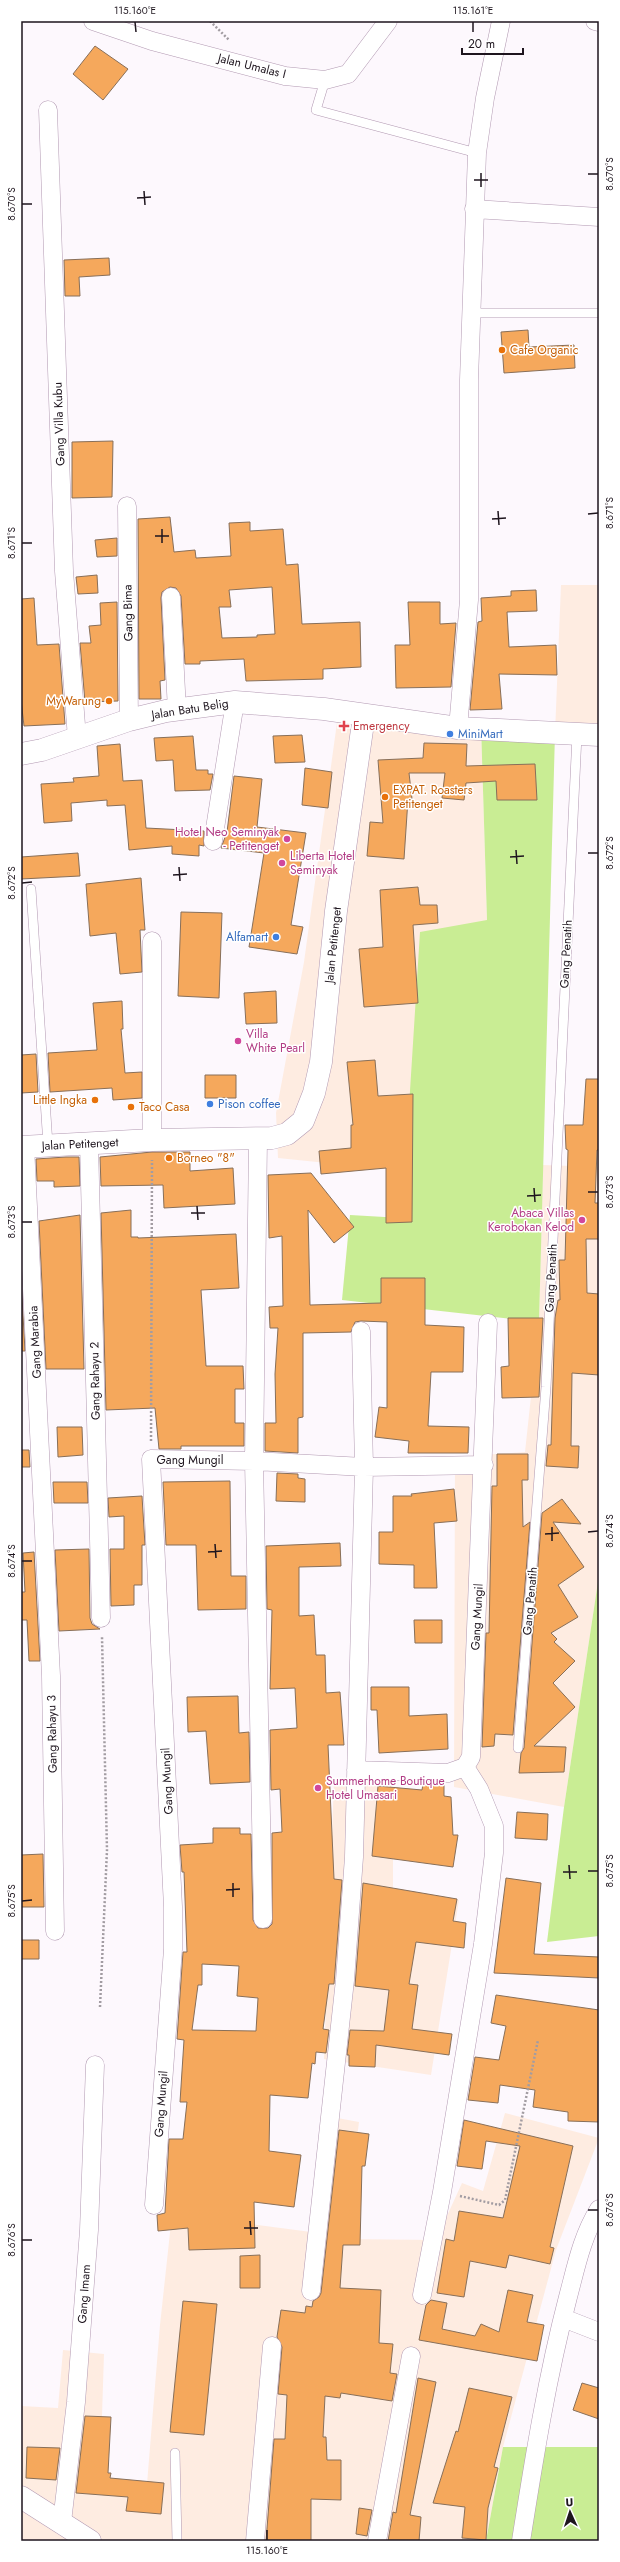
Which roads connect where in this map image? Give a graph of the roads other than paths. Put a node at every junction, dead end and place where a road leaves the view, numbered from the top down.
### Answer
1 (94, 21) edge
2 (388, 21) edge
3 (501, 21) edge
4 (594, 21) edge
5 (599, 22) edge
6 (324, 80) junction
7 (48, 110) dead end
8 (477, 153) junction
9 (474, 209) junction
10 (599, 217) edge
11 (472, 313) junction
12 (599, 313) edge
13 (127, 506) dead end
14 (171, 597) dead end
15 (235, 702) junction
16 (177, 710) junction
17 (364, 716) junction
18 (129, 720) junction
19 (458, 728) junction
20 (577, 735) junction
21 (599, 735) edge
22 (77, 738) junction
23 (21, 754) edge
24 (214, 841) dead end
25 (31, 889) dead end
26 (152, 941) dead end
27 (258, 1139) junction
28 (152, 1140) junction
29 (89, 1143) junction
30 (48, 1145) junction
31 (23, 1146) edge
32 (488, 1323) dead end
33 (361, 1331) dead end
34 (254, 1461) junction
35 (484, 1465) junction
36 (364, 1467) junction
37 (45, 1538) joint
38 (101, 1618) road end
39 (518, 1748) dead end
40 (465, 1767) junction
41 (356, 1770) junction
42 (262, 1919) dead end
43 (54, 1931) dead end
44 (95, 2065) dead end
45 (154, 2205) dead end
46 (599, 2209) edge
47 (592, 2243) edge
48 (311, 2291) dead end
49 (422, 2295) dead end
50 (563, 2318) junction
51 (599, 2332) edge
52 (272, 2346) dead end
53 (411, 2356) dead end
54 (175, 2453) dead end
55 (21, 2497) edge
56 (62, 2522) junction
57 (90, 2541) edge
58 (177, 2541) edge
59 (255, 2541) edge
60 (377, 2541) edge
61 (520, 2541) edge

1 - 6 street, Jalan Umalas I
2 - 6 street, Jalan Umalas I
3 - 8 street
4 - 5 street
6 - 8 lane
7 - 22 street, Gang Villa Kubu
8 - 9 street
9 - 10 street
9 - 11 street
11 - 12 lane
11 - 19 street
13 - 18 street, Gang Bima
14 - 16 street
15 - 16 main road, Jalan Batu Belig
15 - 17 main road, Jalan Batu Belig
15 - 24 street
16 - 18 main road, Jalan Batu Belig
17 - 19 main road
17 - 27 main road, Jalan Petitenget
18 - 22 main road, Jalan Batu Belig
19 - 20 main road
20 - 21 main road
20 - 39 lane, Gang Penatih
22 - 23 main road, Jalan Batu Belig
25 - 30 lane
26 - 28 street
27 - 28 main road, Jalan Petitenget
27 - 34 street
28 - 29 main road, Jalan Petitenget
29 - 30 main road, Jalan Petitenget
29 - 38 street, Gang Rahayu 2
30 - 31 main road, Jalan Petitenget
31 - 37 street, Gang Marabia
32 - 35 street, Gang Mungil
33 - 36 street
34 - 36 street, Gang Mungil
34 - 42 street
34 - 45 street, Gang Mungil
35 - 36 street, Gang Mungil
35 - 40 street, Gang Mungil
36 - 41 street
37 - 43 street, Gang Rahayu 3
40 - 41 street
40 - 49 street
41 - 48 street
44 - 56 street, Gang Imam
46 - 47 street
47 - 50 street
50 - 51 street
50 - 61 street
52 - 59 street
53 - 60 street
54 - 58 lane
55 - 56 main road
56 - 57 main road

